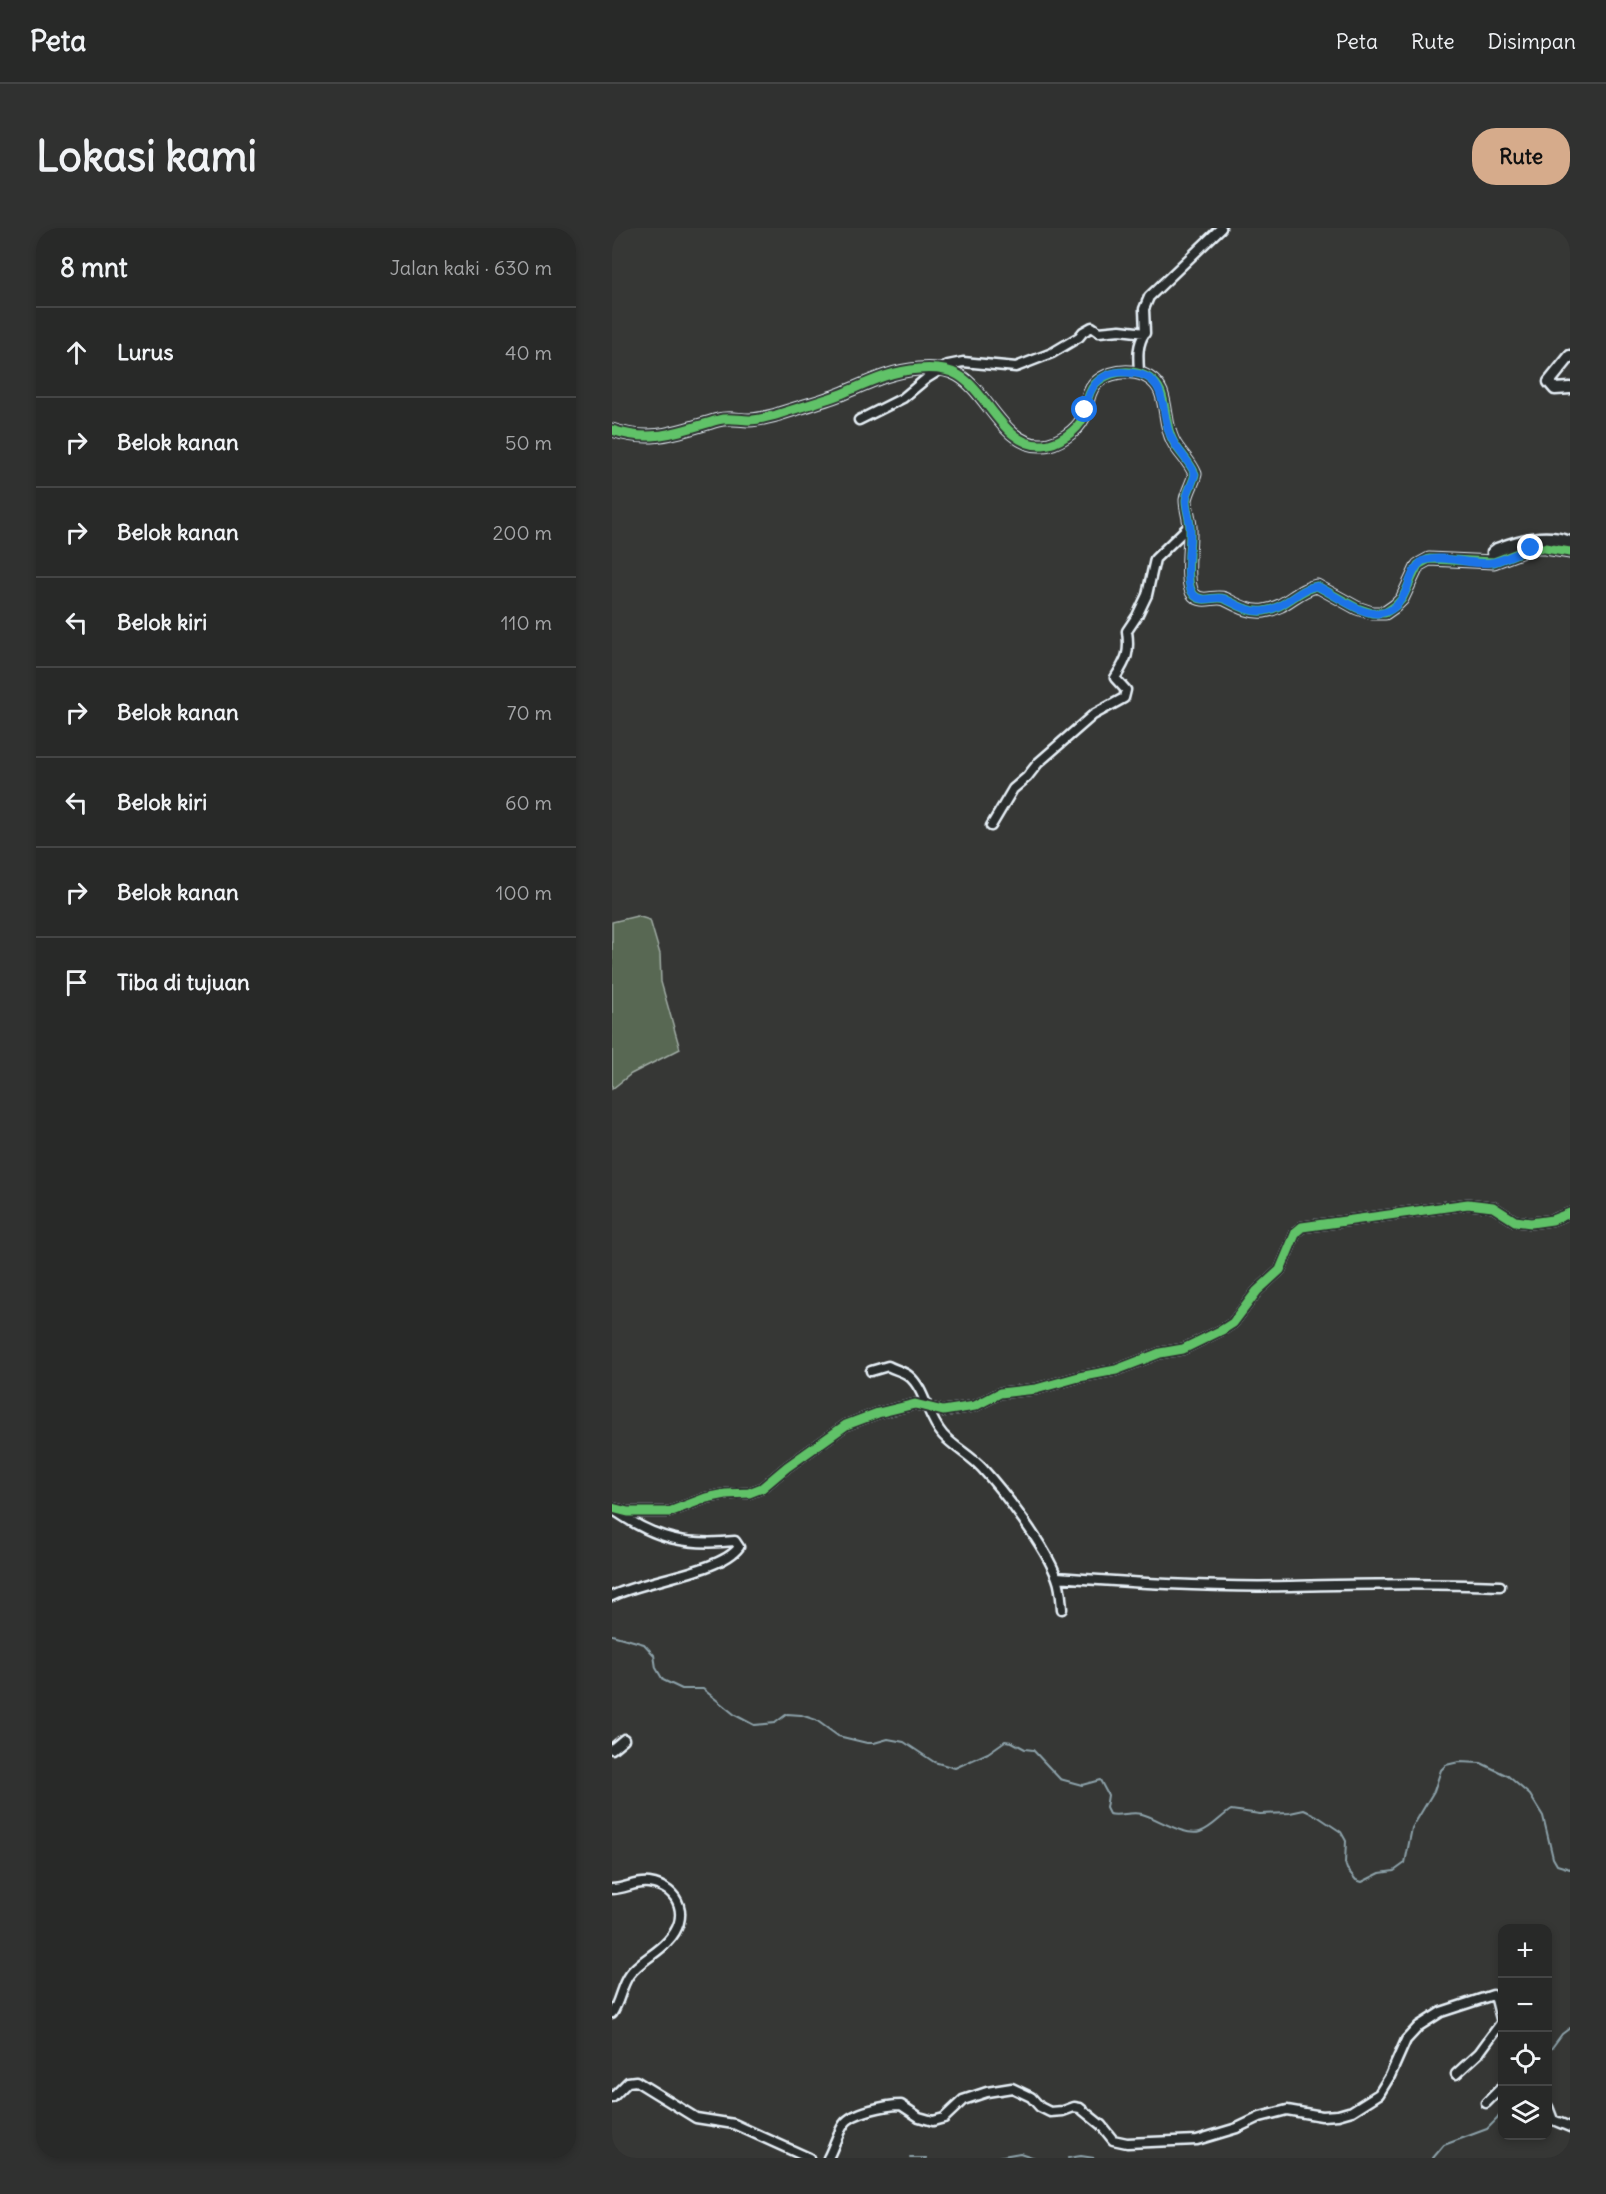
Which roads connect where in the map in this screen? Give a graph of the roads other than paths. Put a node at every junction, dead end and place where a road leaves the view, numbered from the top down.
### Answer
1 (1221, 228) edge
2 (1145, 333) junction
3 (1570, 356) edge
4 (943, 369) junction
5 (1143, 374) junction
6 (1570, 388) edge
7 (859, 420) dead end
8 (612, 430) edge
9 (1190, 525) junction
10 (1570, 542) edge
11 (1570, 552) edge
12 (1494, 562) junction
13 (991, 826) dead end
14 (1570, 1213) edge
15 (871, 1371) dead end
16 (926, 1406) junction
17 (612, 1509) edge
18 (1057, 1577) junction
19 (1500, 1586) dead end
20 (612, 1596) edge
21 (1062, 1609) dead end
22 (624, 1739) dead end
23 (612, 1749) edge
24 (612, 1889) edge
25 (1498, 2008) edge
26 (612, 2013) edge
27 (1498, 2030) edge
28 (1456, 2074) dead end
29 (1498, 2091) edge
30 (612, 2098) edge
31 (1486, 2103) dead end
32 (1552, 2117) edge
33 (1570, 2127) edge
34 (809, 2158) edge
35 (828, 2158) edge

1 - 2 street
2 - 4 street
2 - 5 street
3 - 6 street
4 - 5 street
4 - 7 street
4 - 8 street
5 - 9 street
9 - 12 street
9 - 13 street
10 - 12 street
11 - 12 street
14 - 16 street
15 - 16 street
16 - 17 street
16 - 18 street
17 - 20 street
18 - 19 street
18 - 21 street
22 - 23 street
24 - 26 street
25 - 35 street
27 - 28 street
29 - 31 street
30 - 34 street
32 - 33 street

